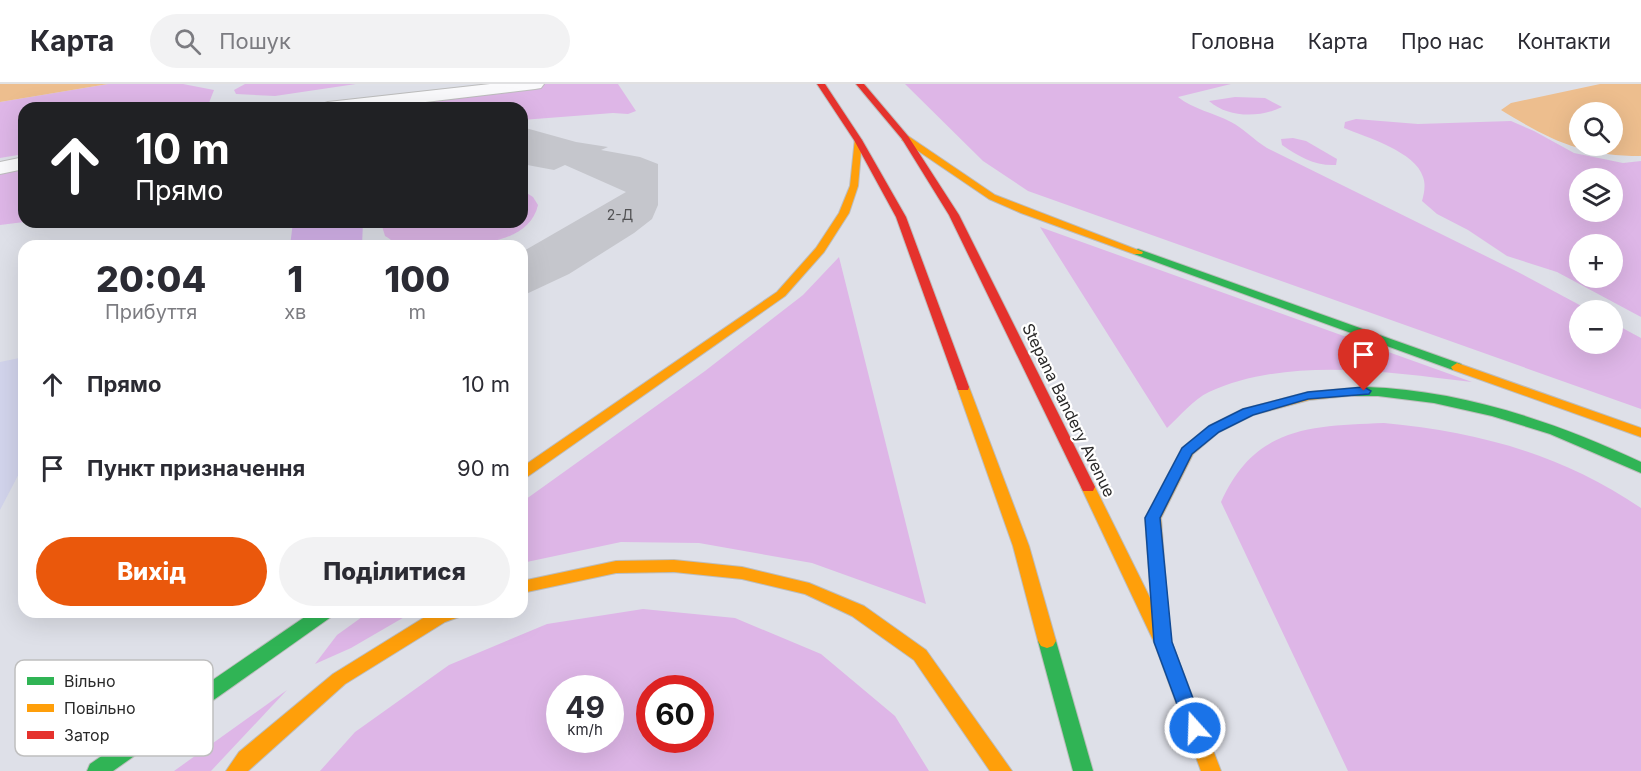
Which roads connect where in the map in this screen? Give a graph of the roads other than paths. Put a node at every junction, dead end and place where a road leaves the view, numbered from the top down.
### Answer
1 (535, 84) edge
2 (820, 84) edge
3 (860, 84) edge
4 (380, 102) edge
5 (905, 138) junction
6 (858, 140) junction
7 (18, 164) edge
8 (0, 168) edge
9 (1641, 433) edge
10 (1641, 468) edge
11 (528, 470) edge
12 (528, 586) edge
13 (316, 618) edge
14 (437, 618) edge
15 (1163, 642) junction
16 (213, 690) edge
17 (119, 756) edge
18 (98, 771) edge
19 (236, 771) edge
20 (1002, 771) edge
21 (1083, 771) edge
22 (1211, 771) edge

1 - 4 street
2 - 6 main road
3 - 5 main road, Stepana Bandery Avenue
5 - 9 main road
5 - 15 main road, Stepana Bandery Avenue
6 - 11 main road
6 - 21 main road
7 - 8 street
10 - 15 main road
12 - 20 main road
13 - 16 main road
14 - 19 main road
15 - 22 main road, Stepana Bandery Avenue
17 - 18 main road

